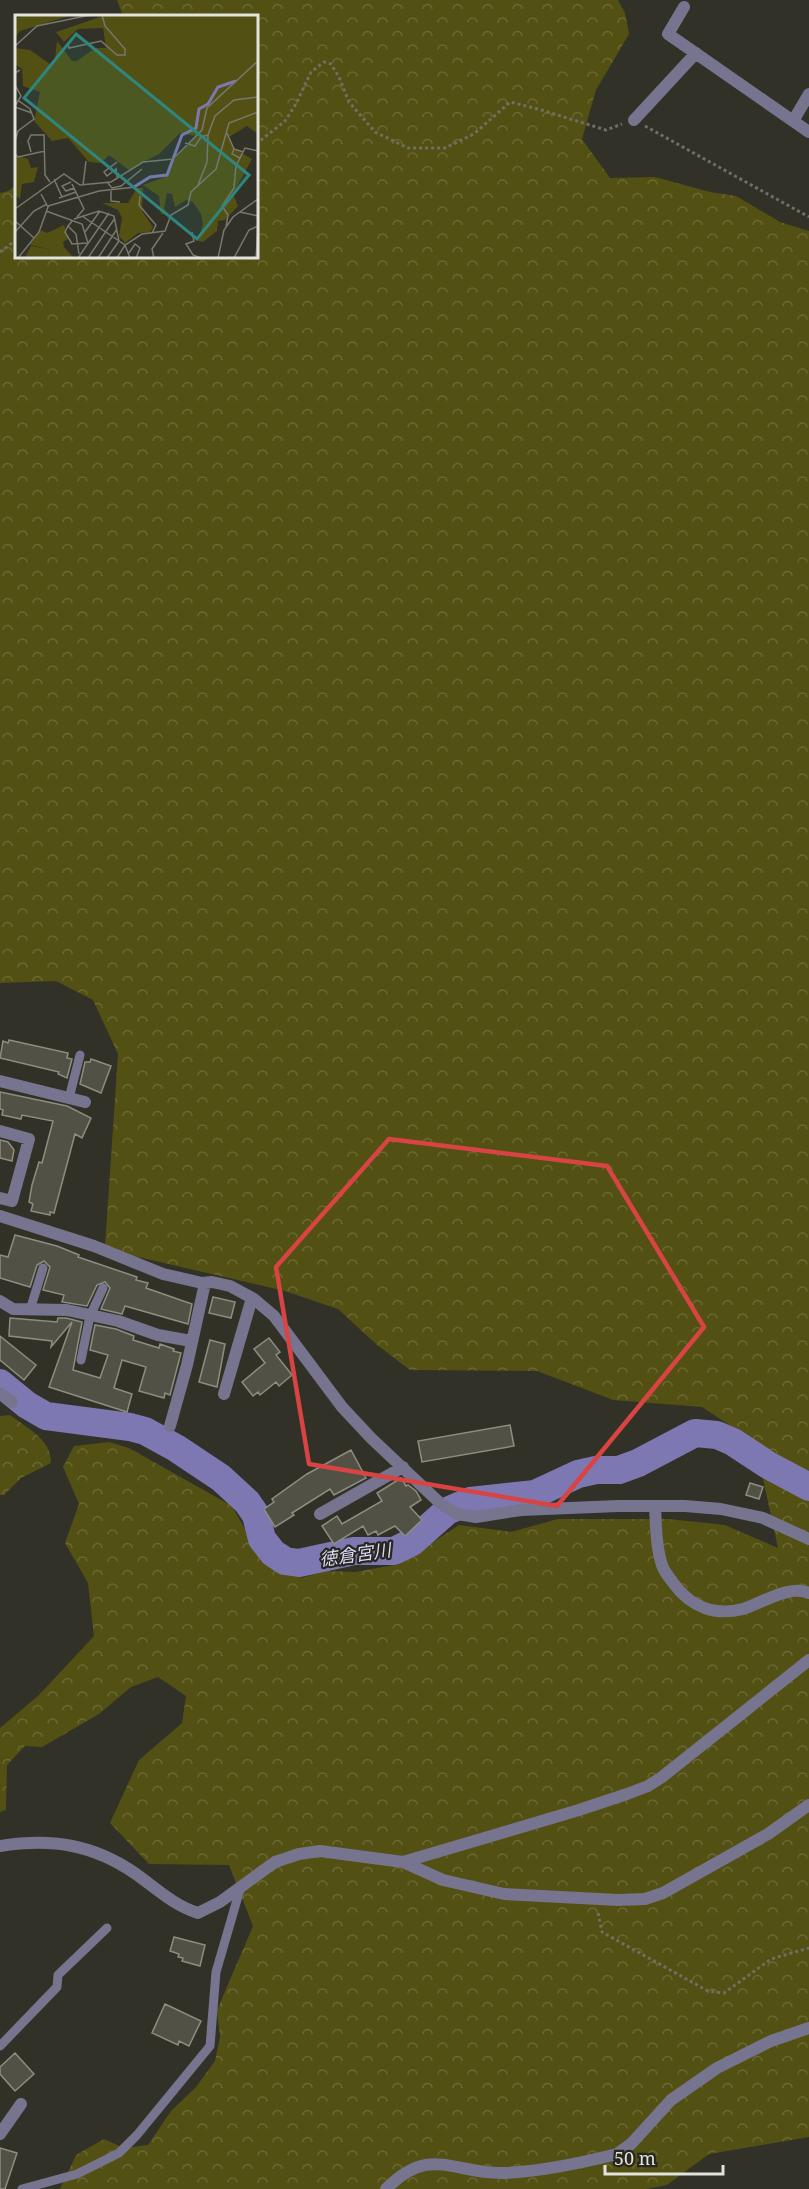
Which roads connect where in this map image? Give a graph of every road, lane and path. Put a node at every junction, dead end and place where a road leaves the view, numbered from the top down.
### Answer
1 (684, 7) dead end
2 (696, 54) junction
3 (807, 101) edge
4 (634, 120) junction
5 (793, 121) junction
6 (809, 132) edge
7 (258, 142) edge
8 (809, 217) edge
9 (15, 241) edge
10 (0, 252) edge
11 (80, 1055) dead end
12 (0, 1081) edge
13 (69, 1098) junction
14 (85, 1102) dead end
15 (0, 1131) edge
16 (0, 1198) edge
17 (0, 1216) edge
18 (43, 1268) dead end
19 (205, 1283) junction
20 (103, 1288) dead end
21 (252, 1298) junction
22 (0, 1301) edge
23 (30, 1310) junction
24 (90, 1316) junction
25 (191, 1341) junction
26 (81, 1360) dead end
27 (0, 1393) edge
28 (224, 1394) dead end
29 (12, 1402) dead end
30 (170, 1426) dead end
31 (403, 1467) junction
32 (655, 1506) junction
33 (320, 1514) dead end
34 (809, 1539) edge
35 (809, 1593) edge
36 (809, 1660) edge
37 (809, 1805) edge
38 (0, 1846) edge
39 (403, 1862) junction
40 (241, 1886) junction
41 (596, 1899) junction
42 (107, 1928) dead end
43 (809, 1948) edge
44 (809, 2028) edge
45 (0, 2046) edge
46 (21, 2104) dead end
47 (0, 2134) edge
48 (22, 2189) edge
49 (386, 2189) edge

1 - 2 street
2 - 4 street
2 - 5 street
3 - 5 street
4 - 7 path
4 - 8 path
5 - 6 street
9 - 10 path
11 - 13 lane
12 - 13 street
13 - 14 street
15 - 16 street
17 - 19 street
18 - 23 lane
19 - 21 street
19 - 25 street
20 - 24 lane
21 - 28 street
21 - 31 street
22 - 23 street
23 - 24 street
24 - 25 street
24 - 26 lane
25 - 30 street
27 - 29 street
31 - 32 street
31 - 33 street
32 - 34 street
32 - 35 street
36 - 39 street
37 - 41 street
38 - 40 street
39 - 40 street
39 - 41 street
40 - 48 lane
41 - 43 path
42 - 45 lane
44 - 49 street
46 - 47 street

